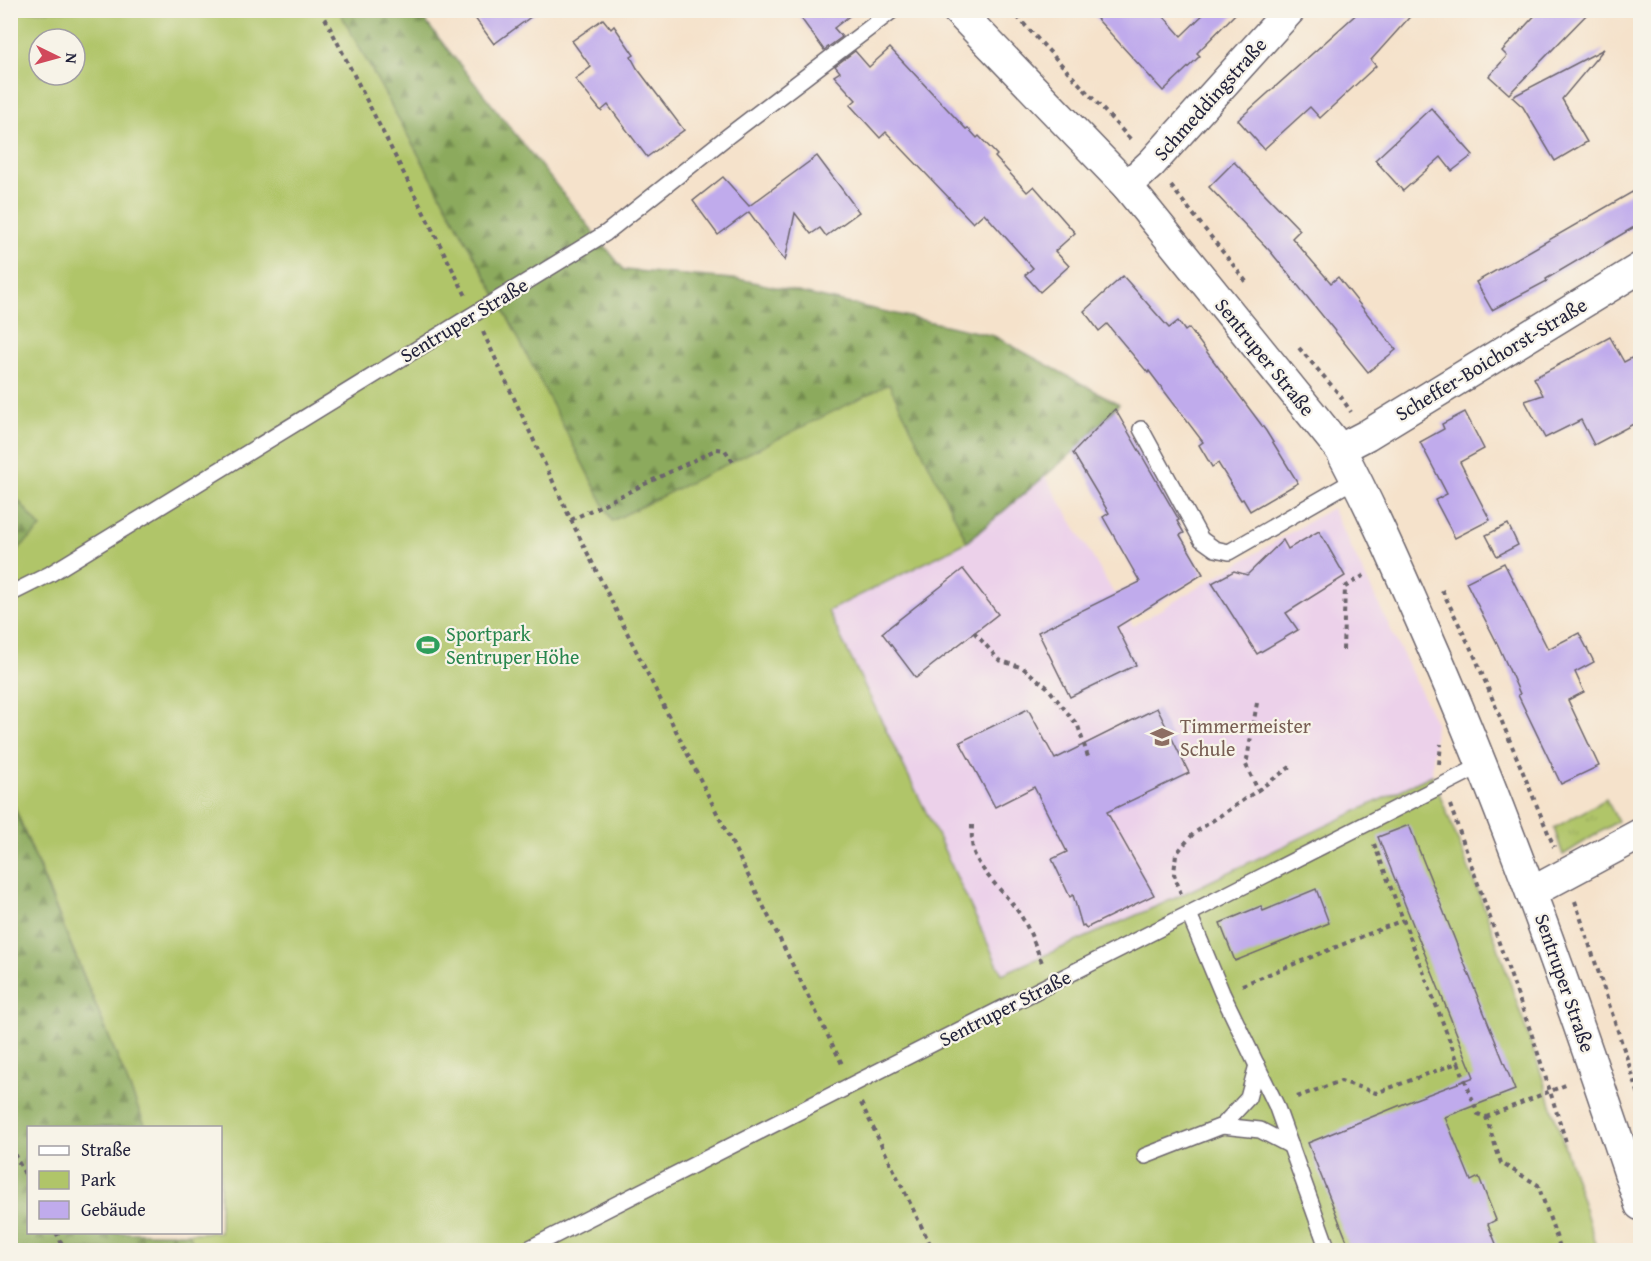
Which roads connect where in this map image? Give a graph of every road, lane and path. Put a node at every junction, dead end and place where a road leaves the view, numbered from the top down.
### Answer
1 (321, 10) edge
2 (893, 10) edge
3 (957, 10) edge
4 (1290, 10) edge
5 (1127, 186) junction
6 (1641, 268) edge
7 (474, 313) junction
8 (1141, 429) dead end
9 (1340, 449) junction
10 (733, 462) dead end
11 (1356, 479) junction
12 (571, 520) junction
13 (1374, 570) dead end
14 (10, 594) edge
15 (974, 632) dead end
16 (1343, 650) dead end
17 (1257, 703) dead end
18 (1441, 740) dead end
19 (1089, 760) dead end
20 (1293, 765) dead end
21 (1482, 765) junction
22 (1443, 785) junction
23 (1258, 790) junction
24 (1366, 824) junction
25 (972, 825) dead end
26 (1641, 834) edge
27 (1532, 892) junction
28 (1189, 914) junction
29 (1403, 920) junction
30 (1050, 986) junction
31 (1222, 993) junction
32 (1460, 1062) junction
33 (1257, 1065) junction
34 (1596, 1074) junction
35 (852, 1084) junction
36 (1551, 1090) junction
37 (1276, 1105) junction
38 (1486, 1117) junction
39 (1222, 1125) junction
40 (1567, 1145) dead end
41 (10, 1146) edge
42 (1291, 1146) junction
43 (1145, 1155) dead end
44 (27, 1178) edge
45 (1641, 1205) edge
46 (57, 1234) edge
47 (1641, 1245) edge
48 (66, 1251) edge
49 (526, 1251) edge
50 (933, 1251) edge
51 (1328, 1251) edge
52 (1561, 1251) edge
53 (1626, 1251) edge

1 - 7 path
2 - 7 lane, Sentruper Straße
3 - 5 street, Sentruper Straße
4 - 5 street, Schmeddingstraße
5 - 9 street, Sentruper Straße
6 - 9 street, Scheffer-Boichorst-Straße
7 - 12 path
7 - 14 lane, Sentruper Straße
8 - 11 lane
9 - 11 street, Sentruper Straße
10 - 12 path
11 - 21 street, Sentruper Straße
12 - 35 path
13 - 16 path
15 - 19 path
17 - 23 path
18 - 22 path
20 - 23 path
21 - 22 lane, Sentruper Straße
21 - 27 street, Sentruper Straße
22 - 24 lane, Sentruper Straße
22 - 36 path
23 - 28 path
24 - 28 lane, Sentruper Straße
24 - 29 path
25 - 30 path
26 - 27 street
27 - 34 street, Sentruper Straße
28 - 30 lane, Sentruper Straße
28 - 31 lane
29 - 31 path
29 - 32 path
30 - 35 lane, Sentruper Straße
31 - 33 lane
32 - 37 path
32 - 38 path
33 - 37 lane
33 - 39 lane
34 - 36 path
34 - 45 street, Sentruper Straße
35 - 49 lane, Sentruper Straße
35 - 50 path
36 - 38 path
36 - 40 path
37 - 42 lane
38 - 52 path
39 - 42 lane
39 - 43 lane
41 - 44 path
42 - 51 lane
46 - 48 path
47 - 53 path

